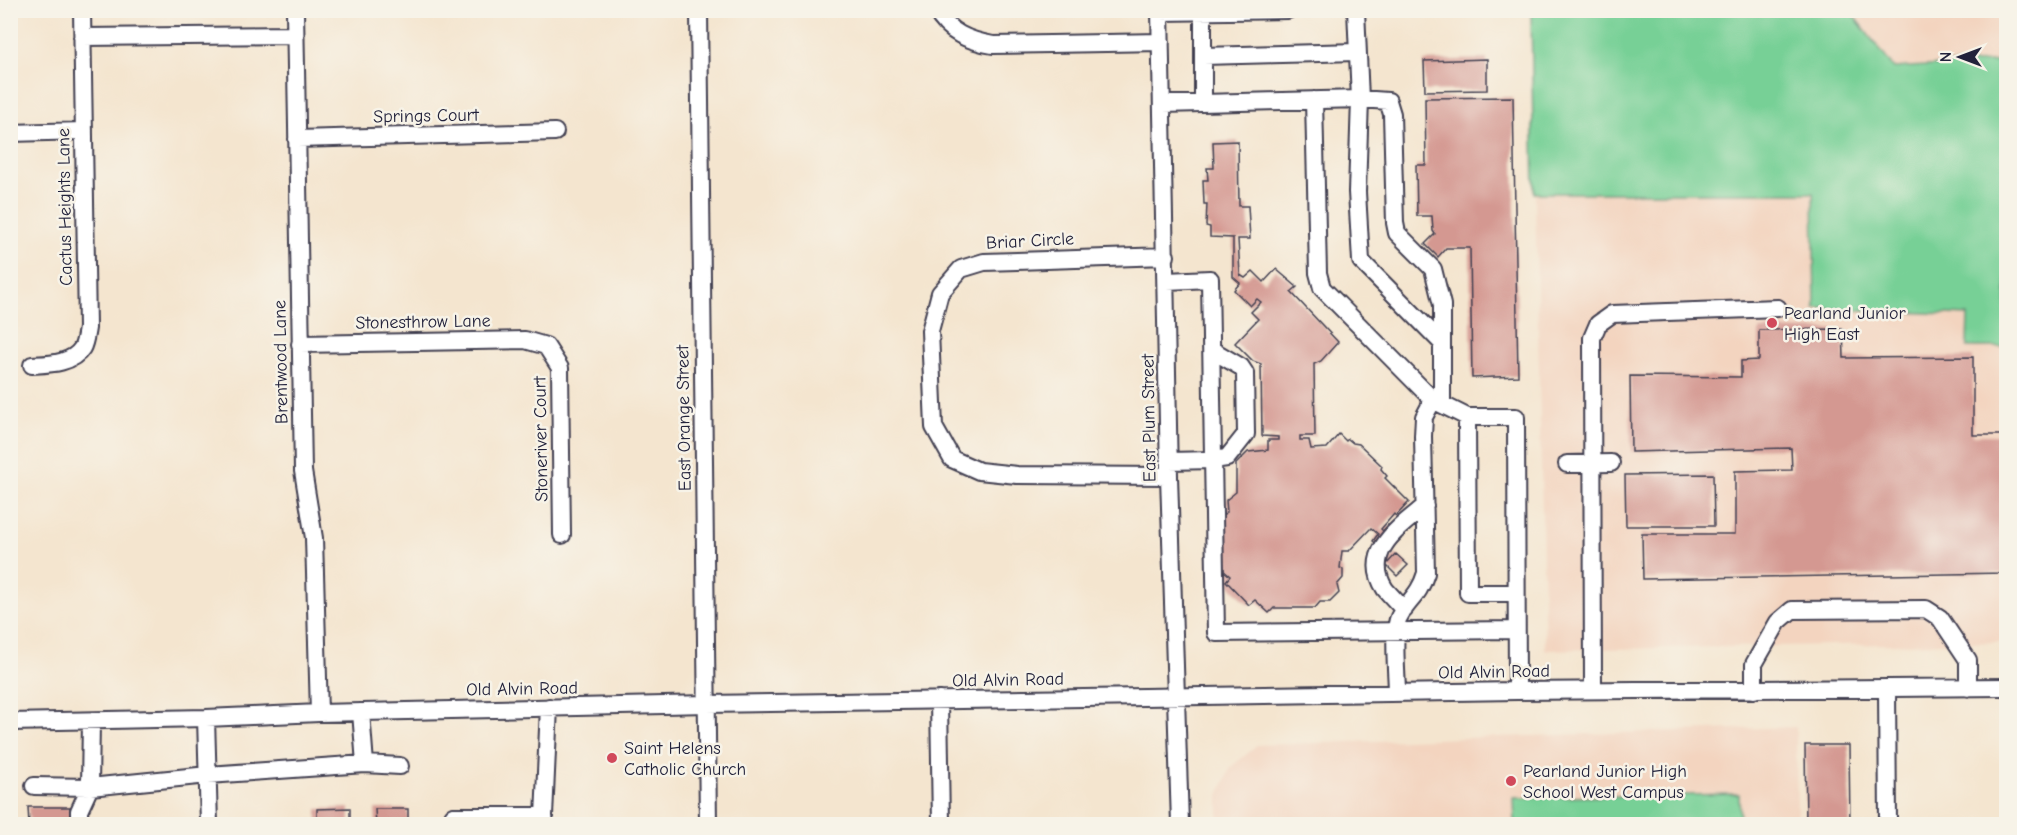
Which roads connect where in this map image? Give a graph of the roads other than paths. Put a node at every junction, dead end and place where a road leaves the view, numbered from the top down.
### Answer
1 (82, 10) edge
2 (295, 10) edge
3 (699, 10) edge
4 (936, 10) edge
5 (1288, 10) edge
6 (1356, 10) edge
7 (1160, 11) edge
8 (1203, 12) edge
9 (295, 35) junction
10 (82, 37) junction
11 (1161, 42) junction
12 (1357, 52) junction
13 (1203, 56) junction
14 (1360, 99) junction
15 (1314, 100) junction
16 (1203, 102) junction
17 (1163, 104) junction
18 (84, 131) junction
19 (555, 132) dead end
20 (10, 133) edge
21 (297, 139) junction
22 (1166, 256) junction
23 (1167, 281) junction
24 (1778, 308) dead end
25 (1442, 343) junction
26 (300, 344) junction
27 (546, 346) joint
28 (1212, 350) junction
29 (32, 365) dead end
30 (1438, 402) junction
31 (1467, 417) junction
32 (1213, 460) junction
33 (1591, 463) junction
34 (1611, 463) dead end
35 (1567, 464) dead end
36 (1169, 468) junction
37 (1425, 506) junction
38 (562, 535) dead end
39 (1516, 593) junction
40 (1404, 610) junction
41 (1516, 630) junction
42 (1396, 631) junction
43 (2007, 687) edge
44 (1887, 688) junction
45 (1968, 688) junction
46 (1593, 690) junction
47 (1754, 690) junction
48 (1517, 691) junction
49 (1397, 693) junction
50 (1176, 696) junction
51 (939, 700) junction
52 (707, 704) junction
53 (549, 707) junction
54 (361, 712) junction
55 (319, 713) junction
56 (206, 718) junction
57 (91, 720) junction
58 (19, 722) edge
59 (365, 764) junction
60 (400, 766) dead end
61 (208, 775) junction
62 (34, 786) dead end
63 (90, 787) junction
64 (545, 820) edge
65 (79, 825) edge
66 (209, 825) edge
67 (453, 825) edge
68 (708, 825) edge
69 (941, 825) edge
70 (1180, 825) edge
71 (1888, 825) edge

1 - 10 street, Cactus Heights Lane
2 - 9 street, Brentwood Lane
3 - 52 street, East Orange Street
4 - 11 street
5 - 8 street
6 - 12 street
7 - 8 street
7 - 11 street, East Plum Street
8 - 13 street
9 - 10 street
9 - 21 street, Brentwood Lane
10 - 18 street, Cactus Heights Lane
11 - 17 street, East Plum Street
12 - 13 street
12 - 14 street
13 - 16 street
14 - 15 street
14 - 25 street
14 - 25 street
15 - 16 street
15 - 30 street
16 - 17 street
17 - 22 street, East Plum Street
18 - 20 street
18 - 29 street, Cactus Heights Lane
19 - 21 street, Springs Court
21 - 26 street, Brentwood Lane
22 - 23 street, East Plum Street
22 - 36 street, Briar Circle
23 - 28 street
23 - 36 street, East Plum Street
24 - 33 street
25 - 30 street
26 - 27 street, Stonesthrow Lane
26 - 55 street, Brentwood Lane
27 - 38 street, Stoneriver Court
28 - 32 street
28 - 32 street
30 - 31 street
30 - 37 street
31 - 39 street
31 - 39 street
32 - 36 street, Briar Circle
32 - 42 street
33 - 34 street
33 - 35 street
33 - 46 street
36 - 50 street, East Plum Street
37 - 40 street
37 - 40 street
39 - 41 street
40 - 42 street
41 - 42 street
41 - 48 street
42 - 49 street
43 - 45 street, Old Alvin Road
44 - 45 street, Old Alvin Road
44 - 47 street, Old Alvin Road
44 - 71 street
45 - 47 street
46 - 47 street, Old Alvin Road
46 - 48 street, Old Alvin Road
48 - 49 street, Old Alvin Road
49 - 50 street, Old Alvin Road
50 - 51 street, Old Alvin Road
50 - 70 street, East Plum Street
51 - 52 street, Old Alvin Road
51 - 69 street
52 - 53 street, Old Alvin Road
52 - 68 street, East Orange Street
53 - 54 street, Old Alvin Road
53 - 64 street
54 - 55 street, Old Alvin Road
54 - 59 street
55 - 56 street, Old Alvin Road
56 - 57 street, Old Alvin Road
56 - 61 street
57 - 58 street, Old Alvin Road
57 - 63 street
59 - 60 street
59 - 61 street
61 - 63 street
61 - 66 street
62 - 63 street
63 - 65 street
64 - 67 street

